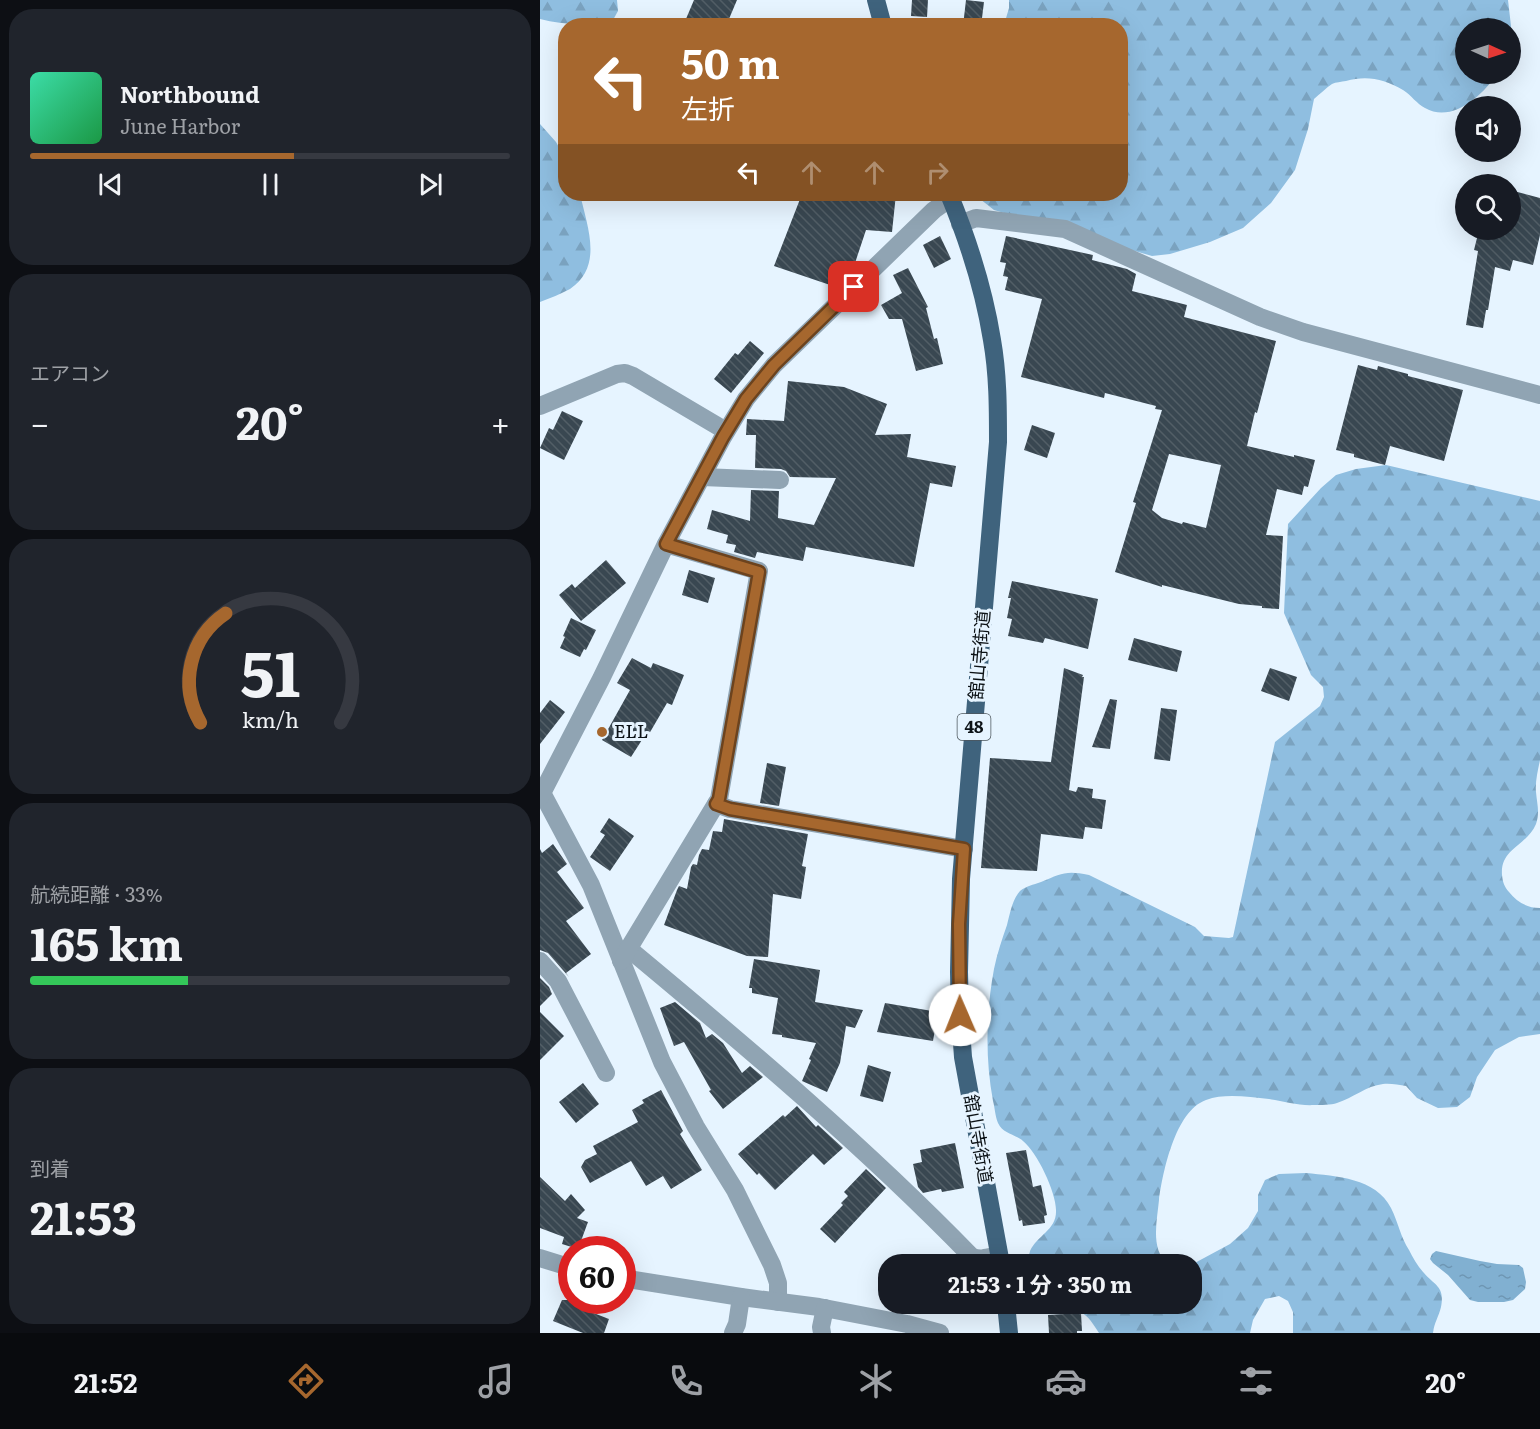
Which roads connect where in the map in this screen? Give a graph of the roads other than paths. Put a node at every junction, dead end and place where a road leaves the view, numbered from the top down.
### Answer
1 (876, 0) edge
2 (881, 18) edge
3 (944, 201) edge
4 (952, 201) edge
5 (960, 224) junction
6 (1540, 395) edge
7 (540, 406) edge
8 (726, 431) junction
9 (702, 477) junction
10 (780, 480) dead end
11 (666, 544) junction
12 (541, 793) edge
13 (716, 804) junction
14 (964, 849) junction
15 (625, 955) junction
16 (540, 961) edge
17 (606, 1073) dead end
18 (968, 1254) edge
19 (999, 1254) edge
20 (540, 1258) edge
21 (558, 1264) edge
22 (636, 1280) edge
23 (741, 1297) junction
24 (778, 1302) junction
25 (825, 1308) junction
26 (1007, 1314) edge
27 (733, 1333) edge
28 (822, 1333) edge
29 (940, 1333) edge
30 (1009, 1333) edge

1 - 2 main road
3 - 8 street
4 - 5 main road, 舘山寺街道 / 48
5 - 6 street
5 - 14 main road, 舘山寺街道 / 48
7 - 8 street
8 - 9 street
9 - 10 street
9 - 11 street
11 - 12 street
11 - 13 street
12 - 15 street
13 - 14 street
13 - 15 street
14 - 19 main road, 舘山寺街道 / 48
15 - 18 street
15 - 24 street
16 - 17 street
20 - 21 street
22 - 23 street
23 - 24 street
23 - 27 street
24 - 25 street
25 - 28 street
25 - 29 street
26 - 30 main road

